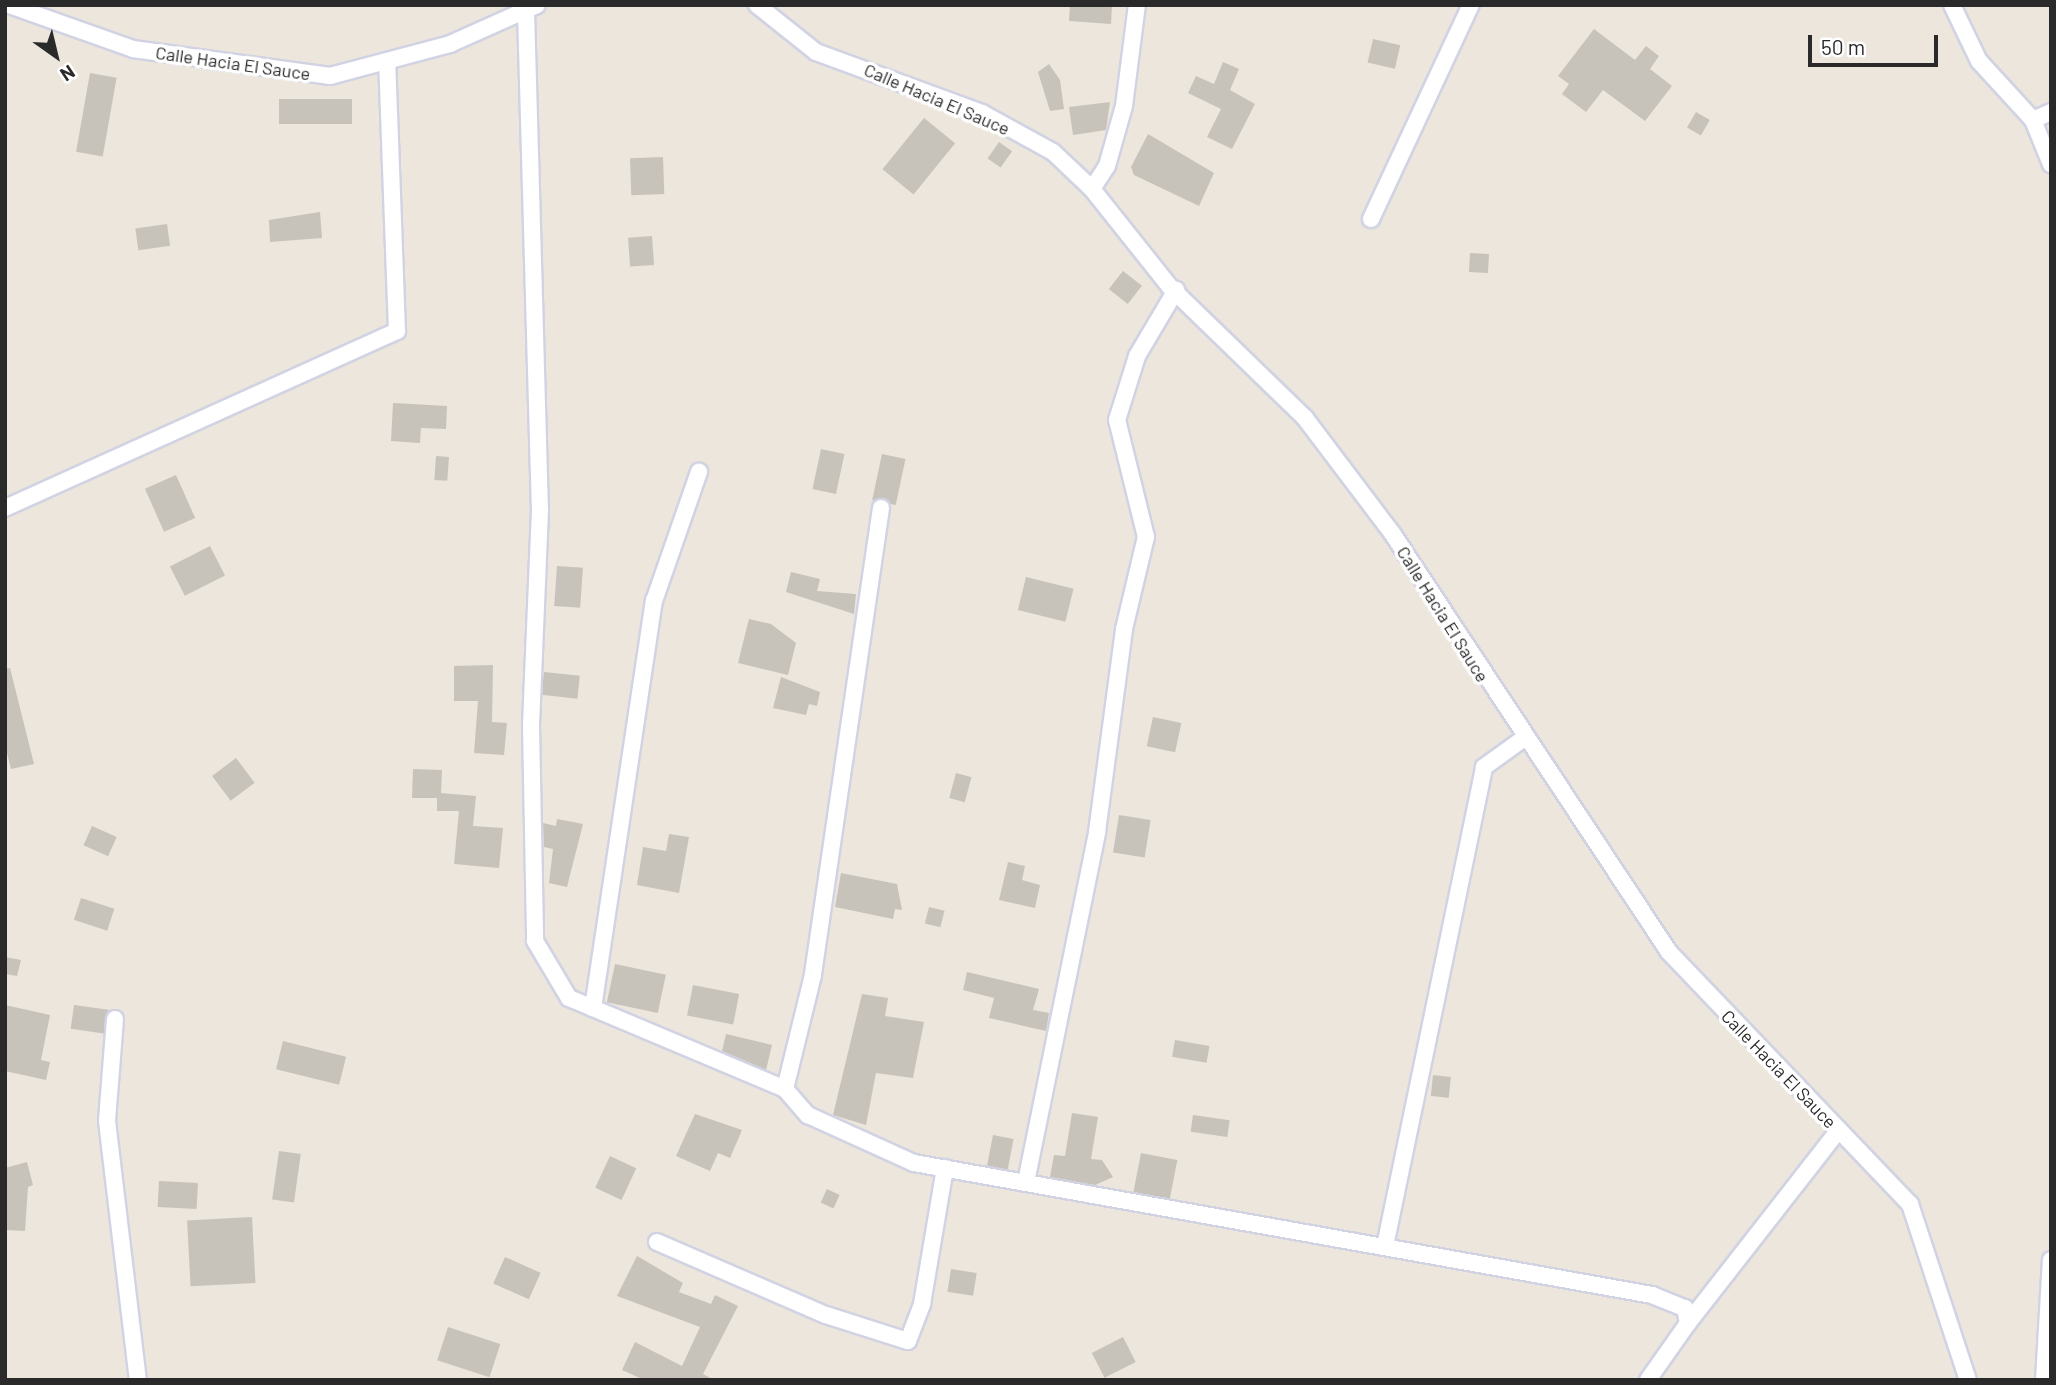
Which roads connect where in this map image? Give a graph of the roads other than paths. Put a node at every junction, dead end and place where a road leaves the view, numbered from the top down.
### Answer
1 (9, 5) edge
2 (757, 5) edge
3 (1136, 5) edge
4 (1471, 5) edge
5 (1952, 5) edge
6 (531, 8) edge
7 (772, 11) edge
8 (387, 61) junction
9 (2051, 113) edge
10 (2033, 120) junction
11 (2051, 164) edge
12 (1092, 189) junction
13 (1371, 219) dead end
14 (1176, 290) junction
15 (699, 472) dead end
16 (5, 508) edge
17 (881, 508) dead end
18 (1523, 738) junction
19 (593, 1008) junction
20 (115, 1019) dead end
21 (785, 1089) junction
22 (1838, 1130) junction
23 (945, 1168) junction
24 (1026, 1182) junction
25 (657, 1242) dead end
26 (1385, 1246) junction
27 (2051, 1261) edge
28 (1688, 1322) junction
29 (2046, 1377) edge
30 (138, 1380) edge
31 (1648, 1380) edge
32 (1968, 1380) edge

1 - 8 street, Calle Hacia El Sauce
2 - 7 street, Calle Hacia El Sauce
3 - 12 street
4 - 13 street
5 - 10 street
6 - 8 street, Calle Hacia El Sauce
6 - 19 street
7 - 12 street, Calle Hacia El Sauce
8 - 16 street
9 - 10 street
10 - 11 street
12 - 14 street, Calle Hacia El Sauce
14 - 18 street, Calle Hacia El Sauce
14 - 24 street
15 - 19 street
17 - 21 street
18 - 22 street, Calle Hacia El Sauce
18 - 26 street
19 - 21 street
20 - 30 street
21 - 23 street
22 - 28 street
22 - 32 street, Calle Hacia El Sauce
23 - 24 street
23 - 25 street
24 - 26 street
26 - 28 street
27 - 29 street
28 - 31 street

